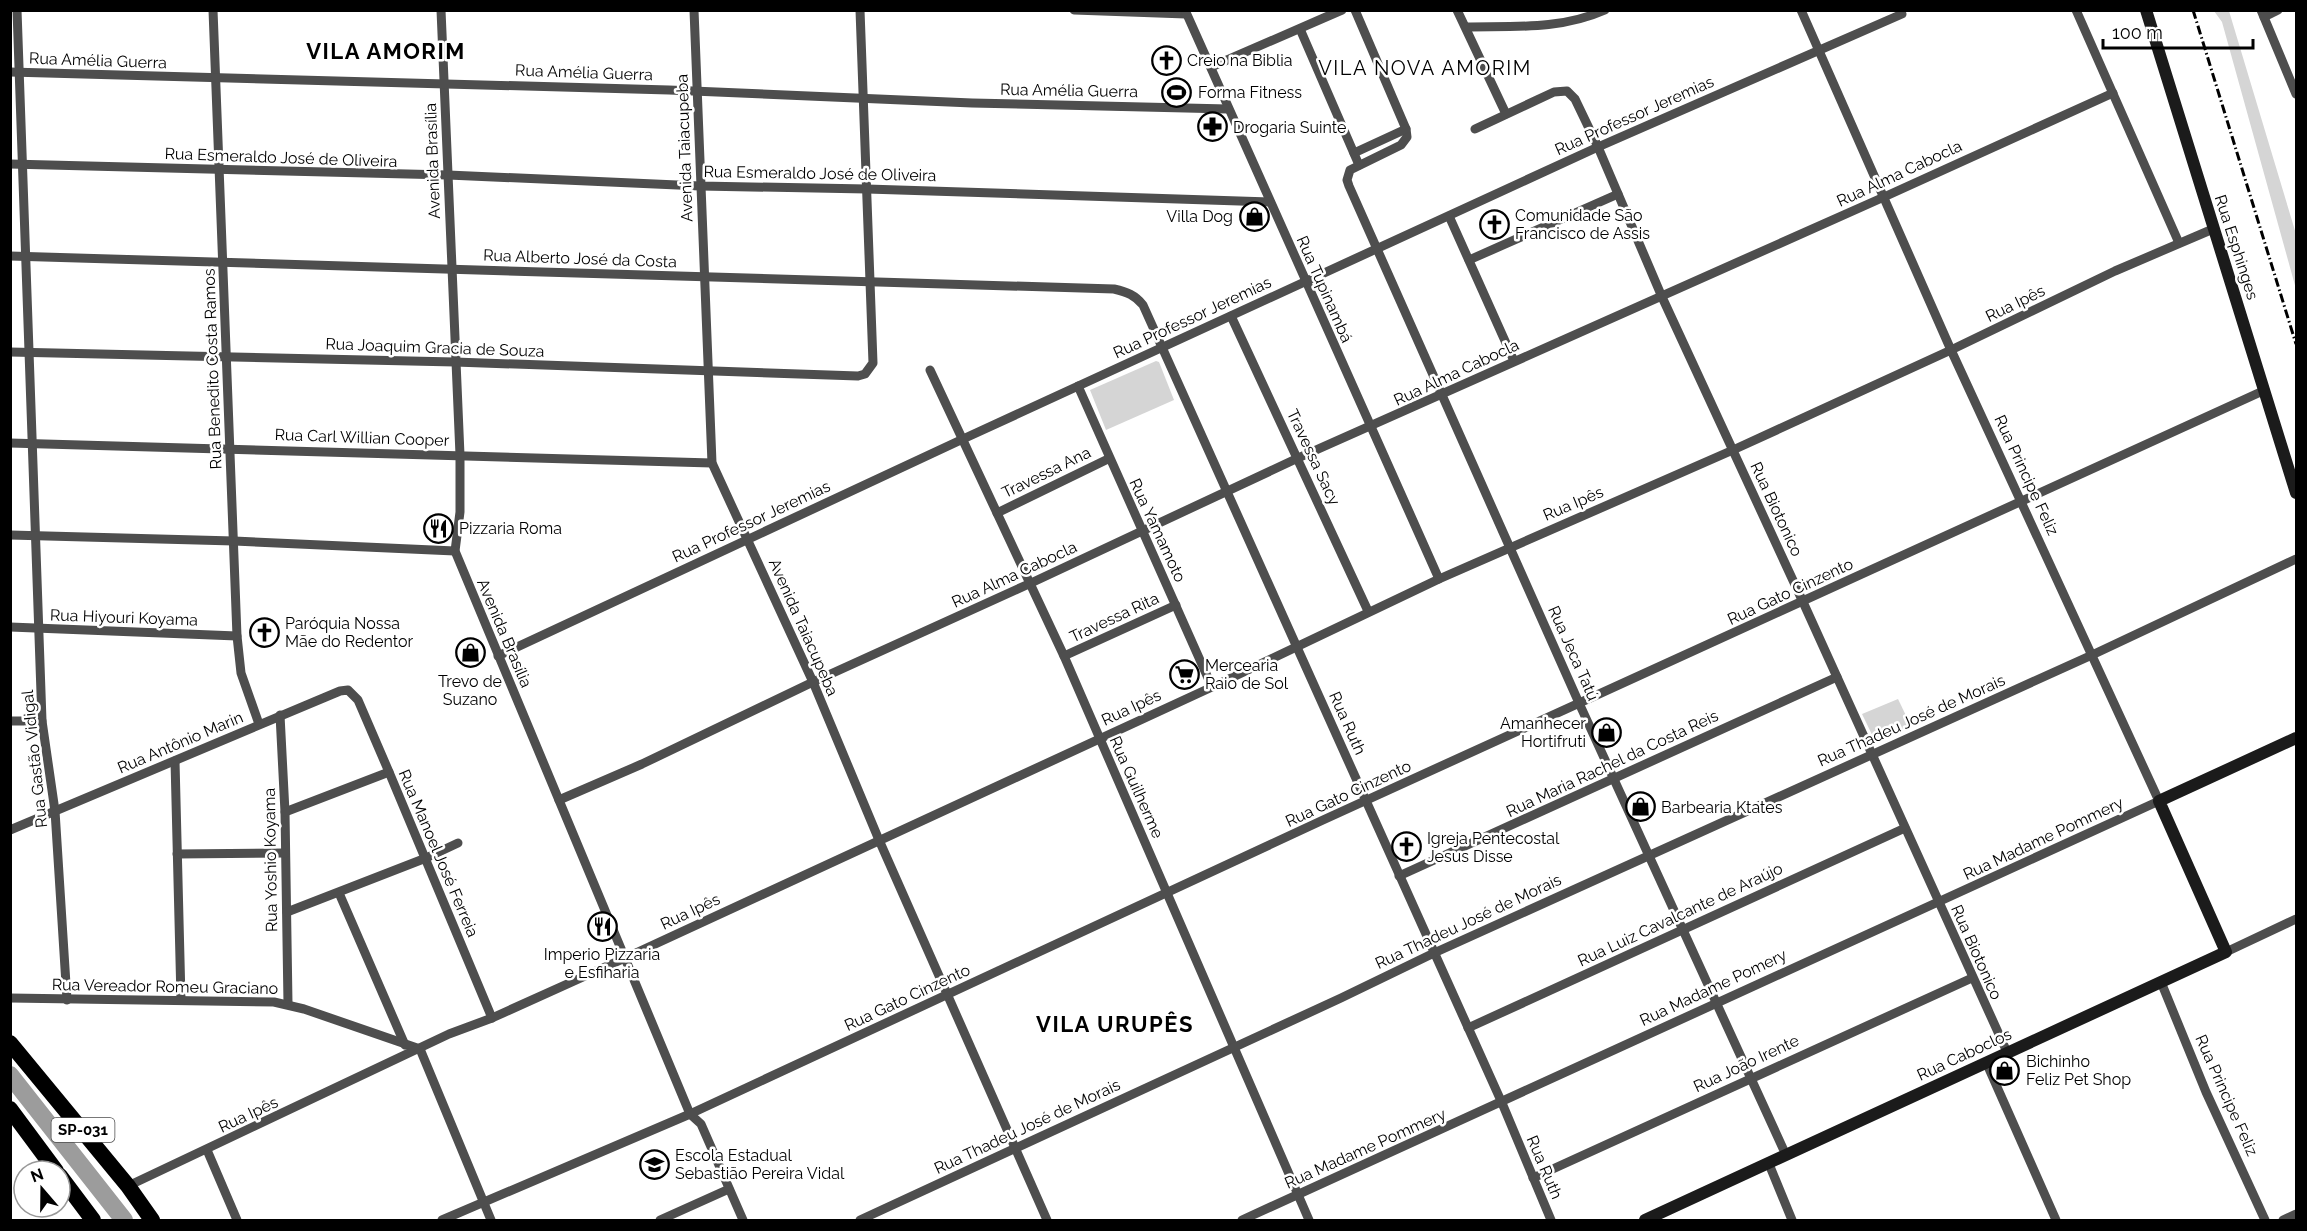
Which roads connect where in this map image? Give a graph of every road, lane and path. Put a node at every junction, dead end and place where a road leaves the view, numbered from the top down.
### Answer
1 (17, 10) edge
2 (213, 10) edge
3 (441, 10) edge
4 (694, 10) edge
5 (860, 10) edge
6 (1074, 10) edge
7 (1342, 10) edge
8 (1355, 10) edge
9 (1457, 10) edge
10 (1605, 10) edge
11 (1801, 10) edge
12 (2076, 10) edge
13 (2146, 10) edge
14 (2278, 10) edge
15 (1185, 12) edge
16 (1902, 14) dead end
17 (2263, 14) edge
18 (1466, 27) junction
19 (1300, 29) junction
20 (1818, 51) junction
21 (1211, 68) junction
22 (15, 72) edge
23 (216, 78) junction
24 (444, 83) junction
25 (698, 91) junction
26 (2113, 93) junction
27 (2296, 93) edge
28 (864, 98) junction
29 (1228, 109) junction
30 (1506, 114) junction
31 (1406, 129) junction
32 (1475, 129) dead end
33 (1598, 147) junction
34 (1354, 153) junction
35 (10, 164) edge
36 (22, 165) junction
37 (1359, 165) junction
38 (219, 170) junction
39 (448, 176) junction
40 (700, 186) junction
41 (867, 189) junction
42 (1618, 194) junction
43 (1884, 197) junction
44 (1270, 202) junction
45 (1449, 216) junction
46 (2213, 229) junction
47 (2179, 243) junction
48 (1378, 248) junction
49 (10, 256) edge
50 (27, 256) junction
51 (1469, 260) junction
52 (223, 262) junction
53 (450, 269) junction
54 (703, 277) junction
55 (1306, 281) junction
56 (869, 282) junction
57 (1662, 297) junction
58 (1143, 305) joint
59 (1231, 316) junction
60 (1162, 347) junction
61 (1951, 350) junction
62 (10, 352) edge
63 (30, 352) junction
64 (226, 356) junction
65 (1514, 361) junction
66 (455, 362) junction
67 (930, 370) dead end
68 (707, 371) junction
69 (1077, 386) junction
70 (2265, 390) junction
71 (1443, 394) junction
72 (1370, 427) junction
73 (963, 439) junction
74 (10, 443) edge
75 (32, 444) junction
76 (230, 448) junction
77 (1734, 450) junction
78 (459, 455) junction
79 (1299, 458) junction
80 (1108, 459) junction
81 (712, 463) junction
82 (1228, 491) junction
83 (2296, 493) edge
84 (2021, 501) junction
85 (997, 513) junction
86 (1142, 530) junction
87 (10, 535) edge
88 (35, 536) junction
89 (748, 539) junction
90 (234, 541) junction
91 (1510, 546) junction
92 (455, 552) junction
93 (2296, 559) edge
94 (1439, 579) junction
95 (1031, 583) junction
96 (1803, 602) junction
97 (1176, 605) junction
98 (1368, 611) junction
99 (10, 627) edge
100 (39, 628) junction
101 (237, 636) junction
102 (1297, 646) junction
103 (2092, 655) junction
104 (498, 656) junction
105 (1064, 656) junction
106 (1837, 677) junction
107 (813, 682) junction
108 (1212, 687) junction
109 (358, 700) joint
110 (1579, 703) junction
111 (280, 716) junction
112 (10, 721) edge
113 (42, 721) junction
114 (259, 724) junction
115 (1100, 738) junction
116 (2296, 738) edge
117 (1872, 754) junction
118 (175, 761) junction
119 (390, 772) junction
120 (1613, 778) junction
121 (559, 800) junction
122 (1365, 801) junction
123 (2159, 801) junction
124 (55, 811) junction
125 (285, 812) junction
126 (1905, 828) junction
127 (10, 830) edge
128 (879, 840) junction
129 (458, 843) dead end
130 (285, 853) junction
131 (177, 854) junction
132 (1648, 854) junction
133 (426, 858) junction
134 (1399, 876) junction
135 (339, 893) junction
136 (1167, 893) junction
137 (1938, 902) junction
138 (287, 912) junction
139 (2296, 919) edge
140 (1683, 930) junction
141 (2226, 952) junction
142 (1434, 953) junction
143 (625, 958) junction
144 (1972, 978) junction
145 (2161, 982) junction
146 (948, 994) junction
147 (10, 998) edge
148 (181, 999) junction
149 (67, 1000) junction
150 (1716, 1003) junction
151 (288, 1004) junction
152 (492, 1018) junction
153 (1468, 1028) junction
154 (10, 1043) edge
155 (405, 1044) junction
156 (1233, 1047) junction
157 (420, 1049) junction
158 (2007, 1052) junction
159 (1986, 1062) junction
160 (1751, 1078) junction
161 (1502, 1103) junction
162 (10, 1109) edge
163 (690, 1114) junction
164 (1015, 1148) junction
165 (207, 1150) junction
166 (1786, 1155) junction
167 (47, 1159) edge
168 (1769, 1164) junction
169 (1533, 1178) junction
170 (128, 1186) junction
171 (729, 1189) junction
172 (72, 1192) edge
173 (1298, 1195) junction
174 (482, 1202) junction
175 (2296, 1214) edge
176 (93, 1221) edge
177 (152, 1221) edge
178 (237, 1221) edge
179 (442, 1221) edge
180 (490, 1221) edge
181 (660, 1221) edge
182 (743, 1221) edge
183 (860, 1221) edge
184 (1047, 1221) edge
185 (1242, 1221) edge
186 (1309, 1221) edge
187 (1551, 1221) edge
188 (1645, 1221) edge
189 (1792, 1221) edge
190 (2056, 1221) edge
191 (2265, 1221) edge
192 (2283, 1221) edge

1 - 22 street, Rua Gastão Vidigal
2 - 23 street, Rua Benedito Costa Ramos
3 - 24 street, Avenida Brasília
4 - 25 street, Avenida Taiacupeba
5 - 28 street
6 - 15 street
7 - 19 street
8 - 31 street
9 - 18 street
10 - 18 street
11 - 20 street, Rua Principe Feliz
12 - 26 street
13 - 46 street, Rua Esphinges
14 - 17 street
15 - 21 street, Rua Tupinambá
16 - 20 street, Rua Professor Jeremias
17 - 27 street
18 - 30 street
19 - 21 street
19 - 34 street
20 - 33 street, Rua Professor Jeremias
20 - 43 street, Rua Principe Feliz
21 - 29 street, Rua Tupinambá
22 - 23 street, Rua Amélia Guerra
22 - 36 street, Rua Gastão Vidigal
23 - 24 street, Rua Amélia Guerra
23 - 38 street, Rua Benedito Costa Ramos
24 - 25 street, Rua Amélia Guerra
24 - 39 street, Avenida Brasília
25 - 28 street, Rua Amélia Guerra
25 - 40 street, Avenida Taiacupeba
26 - 43 street, Rua Alma Cabocla
26 - 47 street
28 - 29 street, Rua Amélia Guerra
28 - 41 street
29 - 44 street, Rua Tupinambá
30 - 32 street
30 - 33 street, Rua Biotonico
31 - 34 street
31 - 37 street
33 - 42 street, Rua Biotonico
33 - 45 street, Rua Professor Jeremias
34 - 37 street
35 - 36 street, Rua Esmeraldo José de Oliveira
36 - 38 street, Rua Esmeraldo José de Oliveira
36 - 50 street, Rua Gastão Vidigal
37 - 48 street, Rua Jeca Tatú
38 - 39 street, Rua Esmeraldo José de Oliveira
38 - 52 street, Rua Benedito Costa Ramos
39 - 40 street, Rua Esmeraldo José de Oliveira
39 - 53 street, Avenida Brasília
40 - 41 street, Rua Esmeraldo José de Oliveira
40 - 54 street, Avenida Taiacupeba
41 - 44 street, Rua Esmeraldo José de Oliveira
41 - 56 street
42 - 51 street
42 - 57 street, Rua Biotonico
43 - 57 street, Rua Alma Cabocla
43 - 61 street, Rua Principe Feliz
44 - 55 street, Rua Tupinambá
45 - 48 street, Rua Professor Jeremias
45 - 51 street
46 - 47 street, Rua Ipês
46 - 70 street, Rua Esphinges
47 - 61 street, Rua Ipês
48 - 55 street, Rua Professor Jeremias
48 - 71 street, Rua Jeca Tatú
49 - 50 street, Rua Alberto José da Costa
50 - 52 street, Rua Alberto José da Costa
50 - 63 street, Rua Gastão Vidigal
51 - 65 street
52 - 53 street, Rua Alberto José da Costa
52 - 64 street, Rua Benedito Costa Ramos
53 - 54 street, Rua Alberto José da Costa
53 - 66 street, Avenida Brasília
54 - 56 street, Rua Alberto José da Costa
54 - 68 street, Avenida Taiacupeba
55 - 59 street, Rua Professor Jeremias
55 - 72 street, Rua Tupinambá
56 - 58 street, Rua Alberto José da Costa
56 - 68 street, Rua Joaquim Gracia de Souza
57 - 65 street, Rua Alma Cabocla
57 - 77 street, Rua Biotonico
58 - 60 street, Rua Ruth
59 - 60 street, Rua Professor Jeremias
59 - 79 street, Travessa Sacy
60 - 69 street, Rua Professor Jeremias
60 - 82 street, Rua Ruth
61 - 77 street, Rua Ipês
61 - 84 street, Rua Principe Feliz
62 - 63 street, Rua Joaquim Gracia de Souza
63 - 64 street, Rua Joaquim Gracia de Souza
63 - 75 street, Rua Gastão Vidigal
64 - 66 street, Rua Joaquim Gracia de Souza
64 - 76 street, Rua Benedito Costa Ramos
65 - 71 street, Rua Alma Cabocla
66 - 68 street, Rua Joaquim Gracia de Souza
66 - 78 street, Avenida Brasília
67 - 73 street, Rua Guilherme
68 - 81 street, Avenida Taiacupeba
69 - 73 street, Rua Professor Jeremias
69 - 80 street, Rua Yamamoto
70 - 83 street, Rua Esphinges
70 - 84 street, Rua Gato Cinzento
71 - 72 street, Rua Alma Cabocla
71 - 91 street, Rua Jeca Tatú
72 - 79 street, Rua Alma Cabocla
72 - 94 street, Rua Tupinambá
73 - 85 street, Rua Guilherme
73 - 89 street, Rua Professor Jeremias
74 - 75 street, Rua Carl Willian Cooper
75 - 76 street, Rua Carl Willian Cooper
75 - 88 street, Rua Gastão Vidigal
76 - 78 street, Rua Carl Willian Cooper
76 - 90 street, Rua Benedito Costa Ramos
77 - 91 street, Rua Ipês
77 - 96 street, Rua Biotonico
78 - 81 street, Rua Carl Willian Cooper
78 - 92 street, Avenida Brasília
79 - 82 street, Rua Alma Cabocla
79 - 98 street, Travessa Sacy
80 - 85 street, Travessa Ana
80 - 86 street, Rua Yamamoto
81 - 89 street, Avenida Taiacupeba
82 - 86 street, Rua Alma Cabocla
82 - 102 street, Rua Ruth
84 - 96 street, Rua Gato Cinzento
84 - 103 street, Rua Principe Feliz
85 - 95 street, Rua Guilherme
86 - 95 street, Rua Alma Cabocla
86 - 97 street, Rua Yamamoto
87 - 88 street
88 - 90 street
88 - 100 street, Rua Gastão Vidigal
89 - 104 street, Rua Professor Jeremias
89 - 107 street, Avenida Taiacupeba
90 - 92 street
90 - 101 street, Rua Benedito Costa Ramos
91 - 94 street, Rua Ipês
91 - 110 street, Rua Jeca Tatú
92 - 104 street, Avenida Brasília
93 - 103 street, Rua Thadeu José de Morais
94 - 98 street, Rua Ipês
95 - 105 street, Rua Guilherme
95 - 107 street, Rua Alma Cabocla
96 - 106 street, Rua Biotonico
96 - 110 street, Rua Gato Cinzento
97 - 105 street, Travessa Rita
97 - 108 street, Rua Yamamoto
98 - 102 street, Rua Ipês
99 - 100 street, Rua Hiyouri Koyama
100 - 101 street, Rua Hiyouri Koyama
100 - 113 street, Rua Gastão Vidigal
101 - 114 street, Rua Benedito Costa Ramos
102 - 108 street, Rua Ipês
102 - 122 street, Rua Ruth
103 - 117 street, Rua Thadeu José de Morais
103 - 123 street, Rua Principe Feliz
104 - 121 street, Avenida Brasília
105 - 115 street, Rua Guilherme
106 - 117 street, Rua Biotonico
106 - 120 street, Rua Maria Rachel da Costa Reis
107 - 121 street, Rua Alma Cabocla
107 - 128 street, Avenida Taiacupeba
108 - 115 street, Rua Ipês
109 - 111 street, Rua Antônio Marin
109 - 119 street, Rua Manoel José Ferreia
110 - 120 street, Rua Jeca Tatú
110 - 122 street, Rua Gato Cinzento
111 - 114 street, Rua Antônio Marin
111 - 125 street, Rua Yoshio Koyama
112 - 113 street
113 - 124 street, Rua Gastão Vidigal
114 - 118 street, Rua Antônio Marin
115 - 128 street, Rua Ipês
115 - 136 street, Rua Guilherme
116 - 123 street
117 - 126 street, Rua Biotonico
117 - 132 street, Rua Thadeu José de Morais
118 - 124 street, Rua Antônio Marin
118 - 131 street
119 - 125 street
119 - 133 street, Rua Manoel José Ferreia
120 - 132 street, Rua Jeca Tatú
120 - 134 street, Rua Maria Rachel da Costa Reis
121 - 143 street, Avenida Brasília
122 - 134 street, Rua Ruth
122 - 136 street, Rua Gato Cinzento
123 - 137 street, Rua Madame Pommery
123 - 141 street, Rua Principe Feliz
124 - 127 street, Rua Antônio Marin
124 - 149 street, Rua Gastão Vidigal
125 - 130 street, Rua Yoshio Koyama
126 - 137 street, Rua Biotonico
126 - 140 street, Rua Luiz Cavalcante de Araújo
128 - 143 street, Rua Ipês
128 - 146 street, Avenida Taiacupeba
129 - 133 street
130 - 131 street
130 - 138 street, Rua Yoshio Koyama
131 - 148 street
132 - 140 street, Rua Jeca Tatú
132 - 142 street, Rua Thadeu José de Morais
133 - 135 street
133 - 152 street, Rua Manoel José Ferreia
134 - 142 street, Rua Ruth
135 - 138 street
135 - 155 street
136 - 146 street, Rua Gato Cinzento
136 - 156 street, Rua Guilherme
137 - 144 street, Rua Biotonico
137 - 150 street, Rua Madame Pomery
138 - 151 street, Rua Yoshio Koyama
139 - 141 street, Rua Caboclos
140 - 150 street, Rua Jeca Tatú
140 - 153 street, Rua Luiz Cavalcante de Araújo
141 - 145 street, Rua Caboclos
142 - 153 street, Rua Ruth
142 - 156 street, Rua Thadeu José de Morais
143 - 152 street, Rua Ipês
143 - 163 street, Avenida Brasília
144 - 158 street, Rua Biotonico
144 - 160 street, Rua João Irente
145 - 158 street, Rua Caboclos
145 - 191 street, Rua Principe Feliz
146 - 163 street, Rua Gato Cinzento
146 - 164 street, Avenida Taiacupeba
147 - 149 street, Rua Vereador Romeu Graciano
148 - 149 street, Rua Vereador Romeu Graciano
148 - 151 street, Rua Vereador Romeu Graciano
150 - 160 street, Rua Jeca Tatú
150 - 161 street, Rua Madame Pomery
151 - 155 street, Rua Vereador Romeu Graciano
152 - 157 street, Rua Ipês
153 - 161 street, Rua Ruth
154 - 170 highway, SP-031
155 - 157 street, Rua Vereador Romeu Graciano
156 - 164 street, Rua Thadeu José de Morais
156 - 173 street, Rua Guilherme
157 - 165 street, Rua Ipês
157 - 174 street
158 - 159 street, Rua Caboclos
159 - 166 street, Rua Caboclos
159 - 190 street
160 - 166 street, Rua Jeca Tatú
160 - 169 street, Rua João Irente
161 - 169 street, Rua Ruth
161 - 173 street, Rua Madame Pommery
162 - 167 highway, SP-031
163 - 171 street, Avenida Brasília
163 - 174 street, Rua Gato Cinzento
164 - 183 street, Rua Thadeu José de Morais
164 - 184 street, Avenida Taiacupeba
165 - 170 street, Rua Ipês
165 - 178 street
166 - 168 street, Rua Caboclos
168 - 188 street, Rua Caboclos
168 - 189 street
169 - 187 street, Rua Ruth
170 - 177 highway, SP-031
171 - 181 street
171 - 182 street, Avenida Brasília
172 - 176 highway
173 - 185 street, Rua Madame Pommery
173 - 186 street, Rua Guilherme
174 - 179 street, Rua Gato Cinzento
174 - 180 street
175 - 192 street

